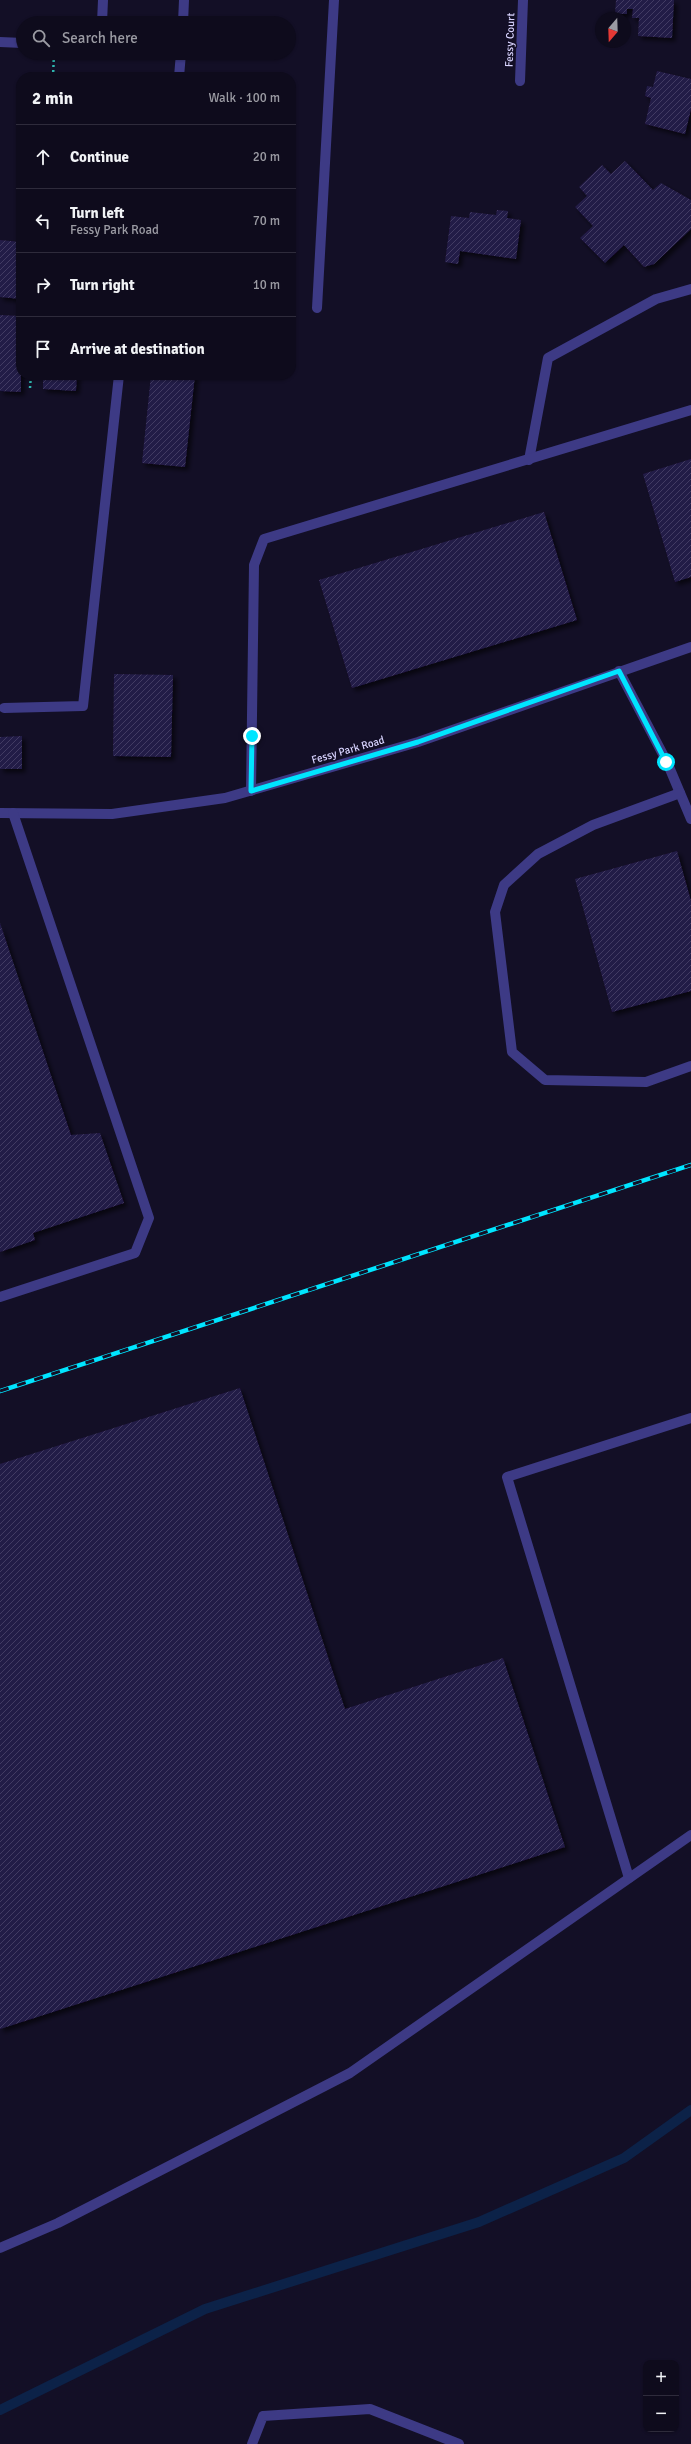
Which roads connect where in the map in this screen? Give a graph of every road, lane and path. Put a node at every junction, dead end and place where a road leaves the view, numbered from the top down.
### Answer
1 (103, 0) edge
2 (184, 0) edge
3 (334, 0) edge
4 (523, 0) edge
5 (102, 16) edge
6 (183, 16) edge
7 (0, 42) edge
8 (16, 43) edge
9 (54, 60) edge
10 (180, 60) edge
11 (53, 72) edge
12 (179, 72) edge
13 (520, 81) dead end
14 (691, 289) edge
15 (317, 308) dead end
16 (31, 380) edge
17 (118, 380) edge
18 (30, 388) dead end
19 (691, 410) edge
20 (528, 460) junction
21 (691, 647) edge
22 (619, 671) junction
23 (4, 708) dead end
24 (251, 791) junction
25 (680, 793) junction
26 (0, 813) edge
27 (13, 813) junction
28 (691, 819) edge
29 (691, 1066) edge
30 (0, 1297) edge
31 (691, 1418) edge
32 (691, 1835) edge
33 (629, 1878) junction
34 (0, 2248) edge
35 (252, 2444) edge
36 (459, 2444) edge

1 - 5 street
2 - 6 street
3 - 15 street
4 - 13 street, Fessy Court
7 - 8 street
9 - 11 path
10 - 12 street
14 - 20 street
16 - 18 path
17 - 23 street
19 - 20 street
20 - 24 street
21 - 22 street, Fessy Park Road
22 - 24 street, Fessy Park Road
22 - 25 street
24 - 27 street, Fessy Park Road
25 - 28 street
25 - 29 street
26 - 27 street, Fessy Park Road
27 - 30 street
31 - 33 street
32 - 33 street
33 - 34 street
35 - 36 street

